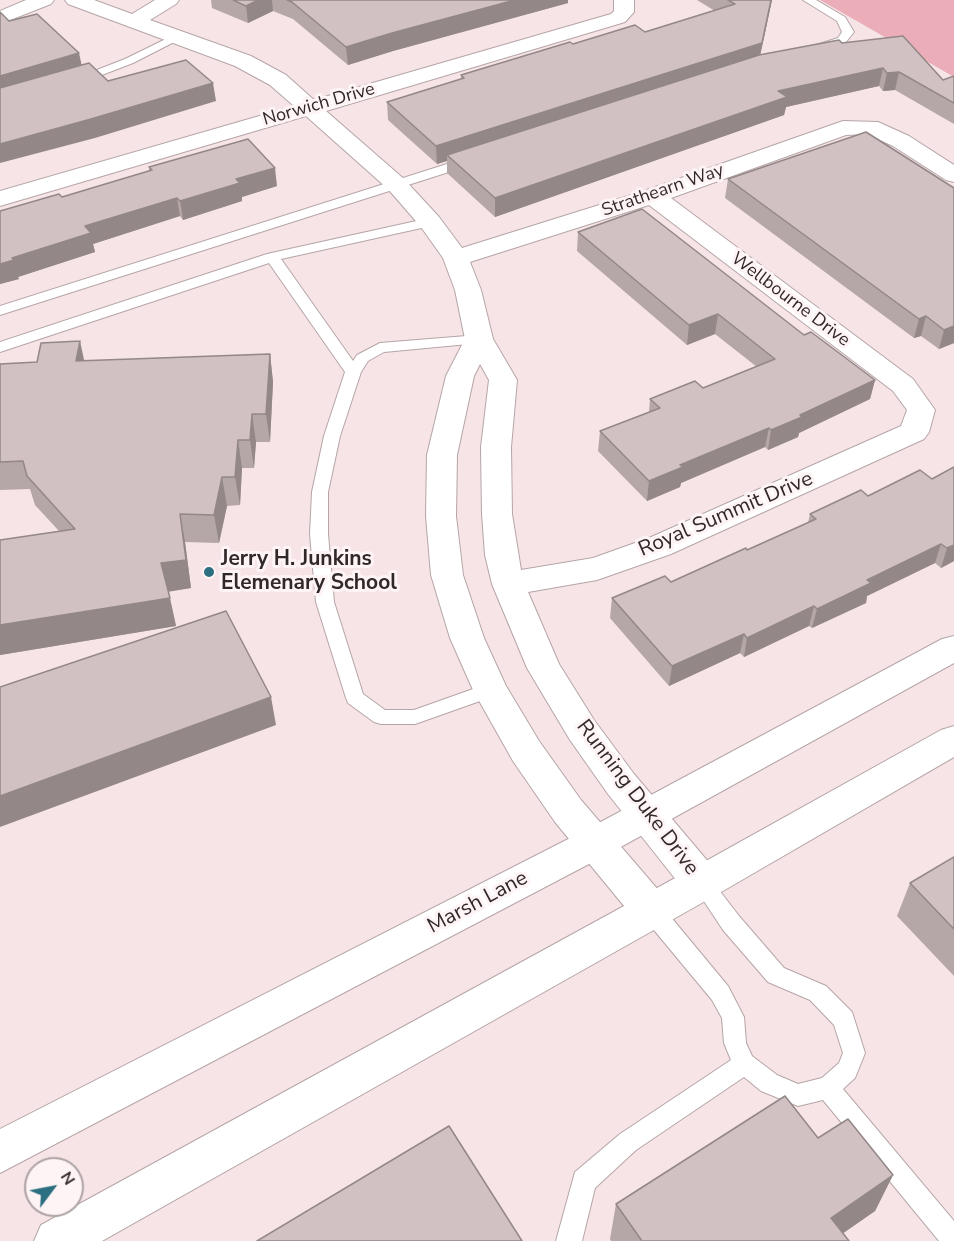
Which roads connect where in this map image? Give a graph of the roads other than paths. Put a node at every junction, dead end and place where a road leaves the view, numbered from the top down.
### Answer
1 (44, 0) edge
2 (75, 0) edge
3 (169, 0) edge
4 (624, 0) edge
5 (808, 0) edge
6 (0, 18) edge
7 (133, 22) junction
8 (176, 37) junction
9 (808, 51) edge
10 (64, 83) edge
11 (311, 108) junction
12 (485, 155) edge
13 (954, 175) edge
14 (396, 184) junction
15 (653, 196) junction
16 (0, 199) edge
17 (430, 222) junction
18 (273, 257) junction
19 (456, 258) junction
20 (0, 311) edge
21 (479, 339) junction
22 (0, 347) edge
23 (353, 372) junction
24 (921, 410) joint
25 (508, 584) junction
26 (954, 648) edge
27 (490, 690) junction
28 (954, 740) edge
29 (647, 814) junction
30 (595, 843) junction
31 (702, 883) junction
32 (652, 911) junction
33 (744, 1065) junction
34 (828, 1088) junction
35 (0, 1152) edge
36 (954, 1240) edge
37 (57, 1241) edge
38 (569, 1241) edge

1 - 6 street
2 - 7 street, Running Duke Drive
3 - 7 street
4 - 11 street, Norwich Drive
5 - 9 lane
7 - 8 street, Running Duke Drive
8 - 10 lane
8 - 11 street, Running Duke Drive
11 - 14 street, Running Duke Drive
11 - 16 street, Norwich Drive
12 - 14 lane
13 - 15 street, Strathearn Way
14 - 17 street, Running Duke Drive
14 - 20 lane
15 - 19 street, Strathearn Way
15 - 24 street, Wellbourne Drive
17 - 18 lane
17 - 19 street, Running Duke Drive
18 - 22 lane
18 - 23 lane
19 - 21 street, Running Duke Drive
21 - 23 lane
21 - 25 street, Running Duke Drive
21 - 27 street
23 - 27 lane
24 - 25 street, Royal Summit Drive
25 - 29 street, Running Duke Drive
26 - 29 street, Marsh Lane
27 - 30 street
28 - 31 street
29 - 30 street, Marsh Lane
29 - 31 street, Running Duke Drive
30 - 32 street
30 - 35 street, Marsh Lane
31 - 32 street
31 - 34 lane
32 - 33 lane
32 - 37 street
33 - 34 lane
33 - 38 lane
34 - 36 lane

